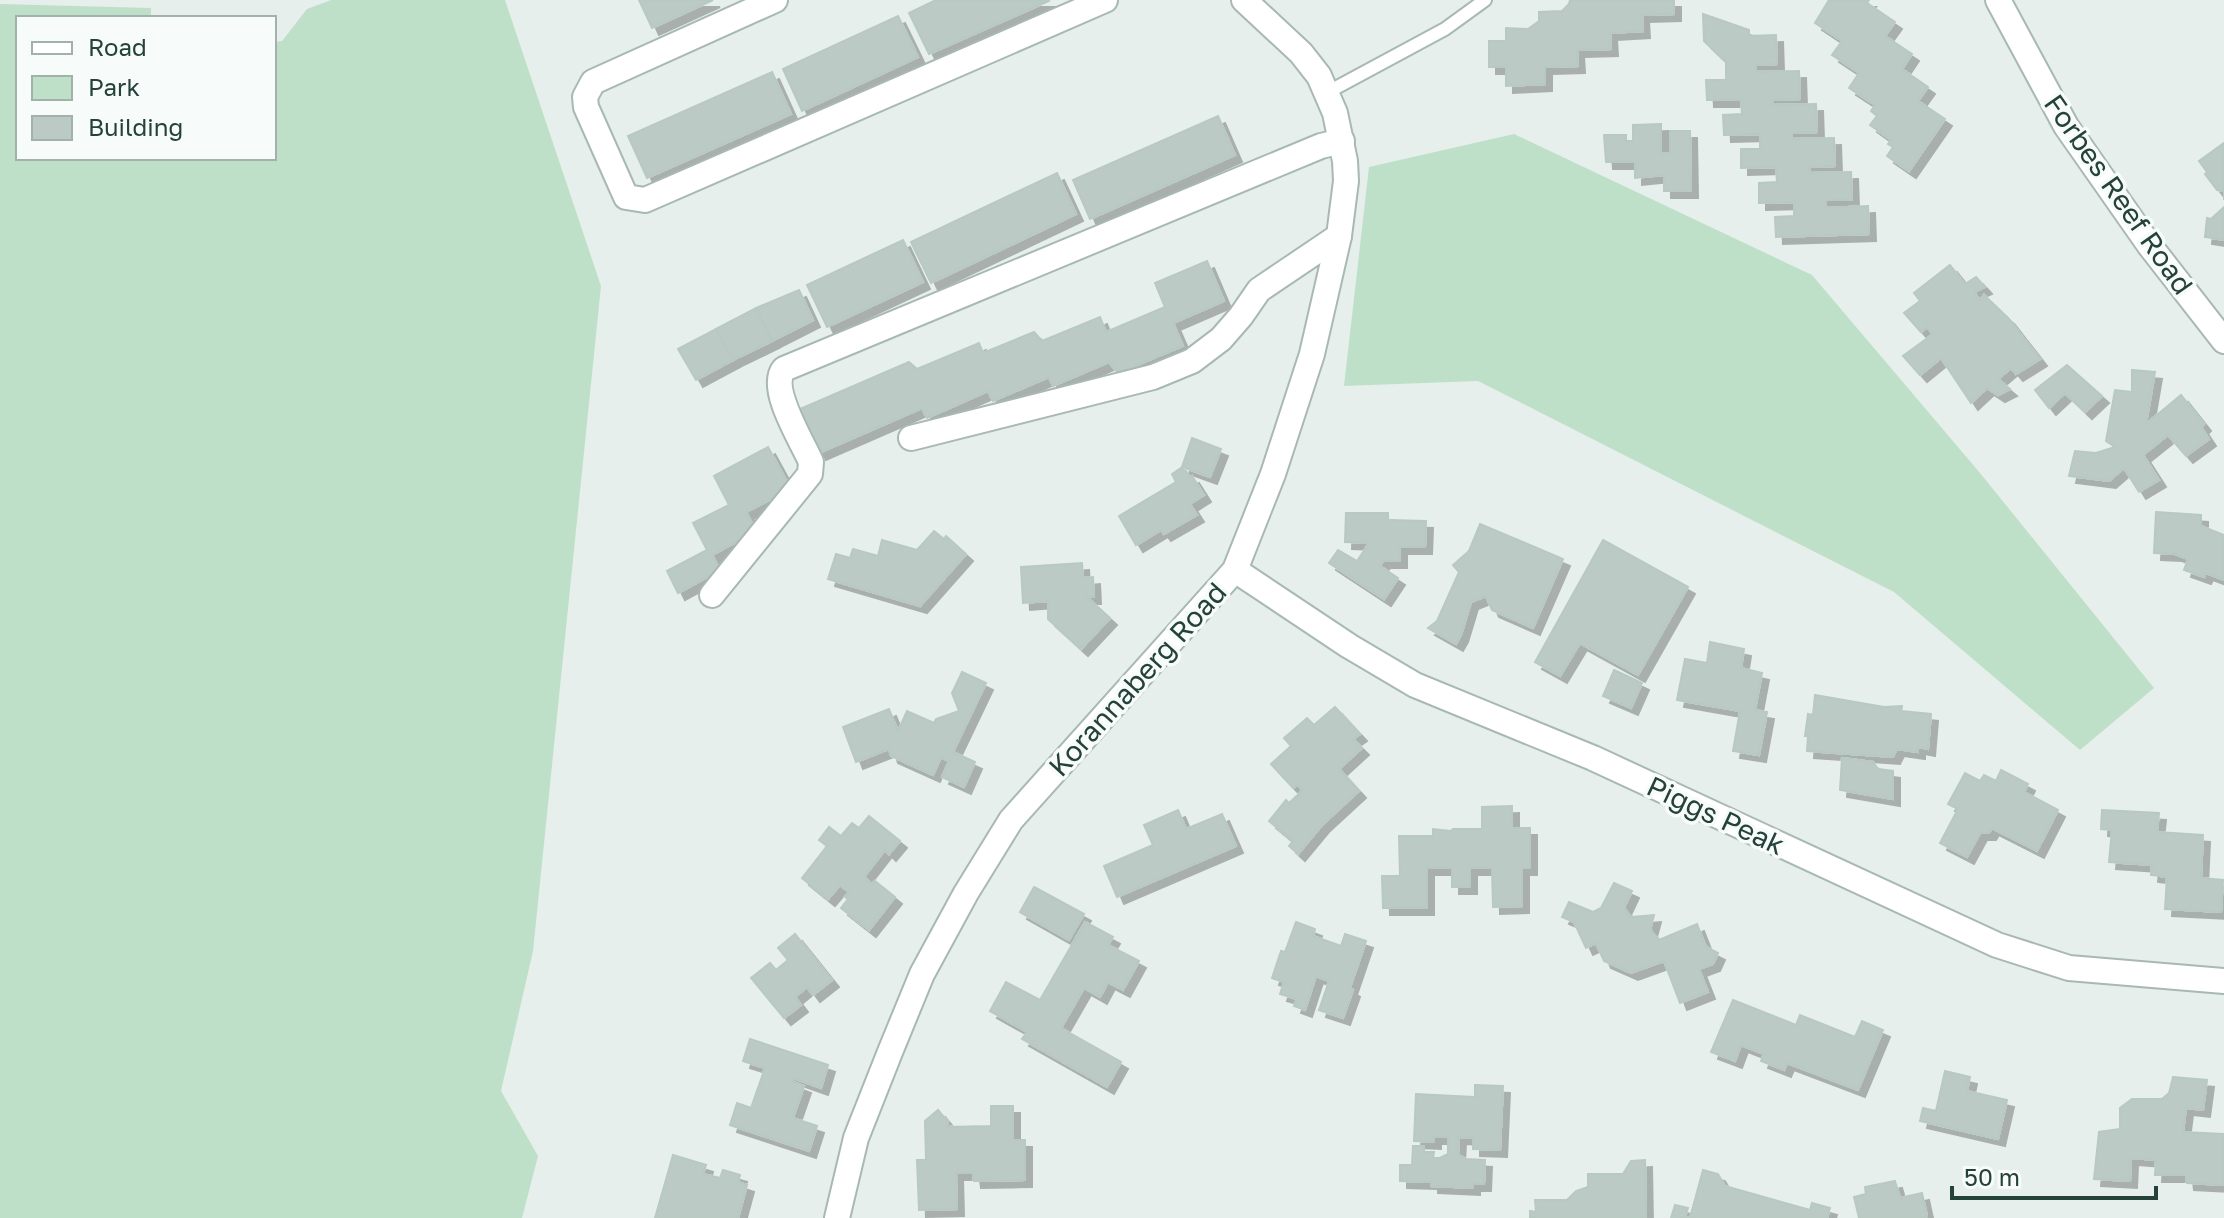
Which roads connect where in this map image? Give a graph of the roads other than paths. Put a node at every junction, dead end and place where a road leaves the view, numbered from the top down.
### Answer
1 (775, 0) edge
2 (1105, 0) edge
3 (1244, 0) edge
4 (1485, 0) edge
5 (1998, 0) edge
6 (1328, 92) junction
7 (1342, 141) junction
8 (1339, 236) junction
9 (2224, 341) edge
10 (911, 438) dead end
11 (1235, 570) junction
12 (712, 595) dead end
13 (2224, 981) edge
14 (837, 1218) edge

1 - 2 street
3 - 6 street, Korannaberg Road
4 - 6 lane
5 - 9 street, Forbes Reef Road
6 - 7 street, Korannaberg Road
7 - 8 street, Korannaberg Road
7 - 12 street
8 - 10 street
8 - 11 street, Korannaberg Road
11 - 13 street, Piggs Peak
11 - 14 street, Korannaberg Road

